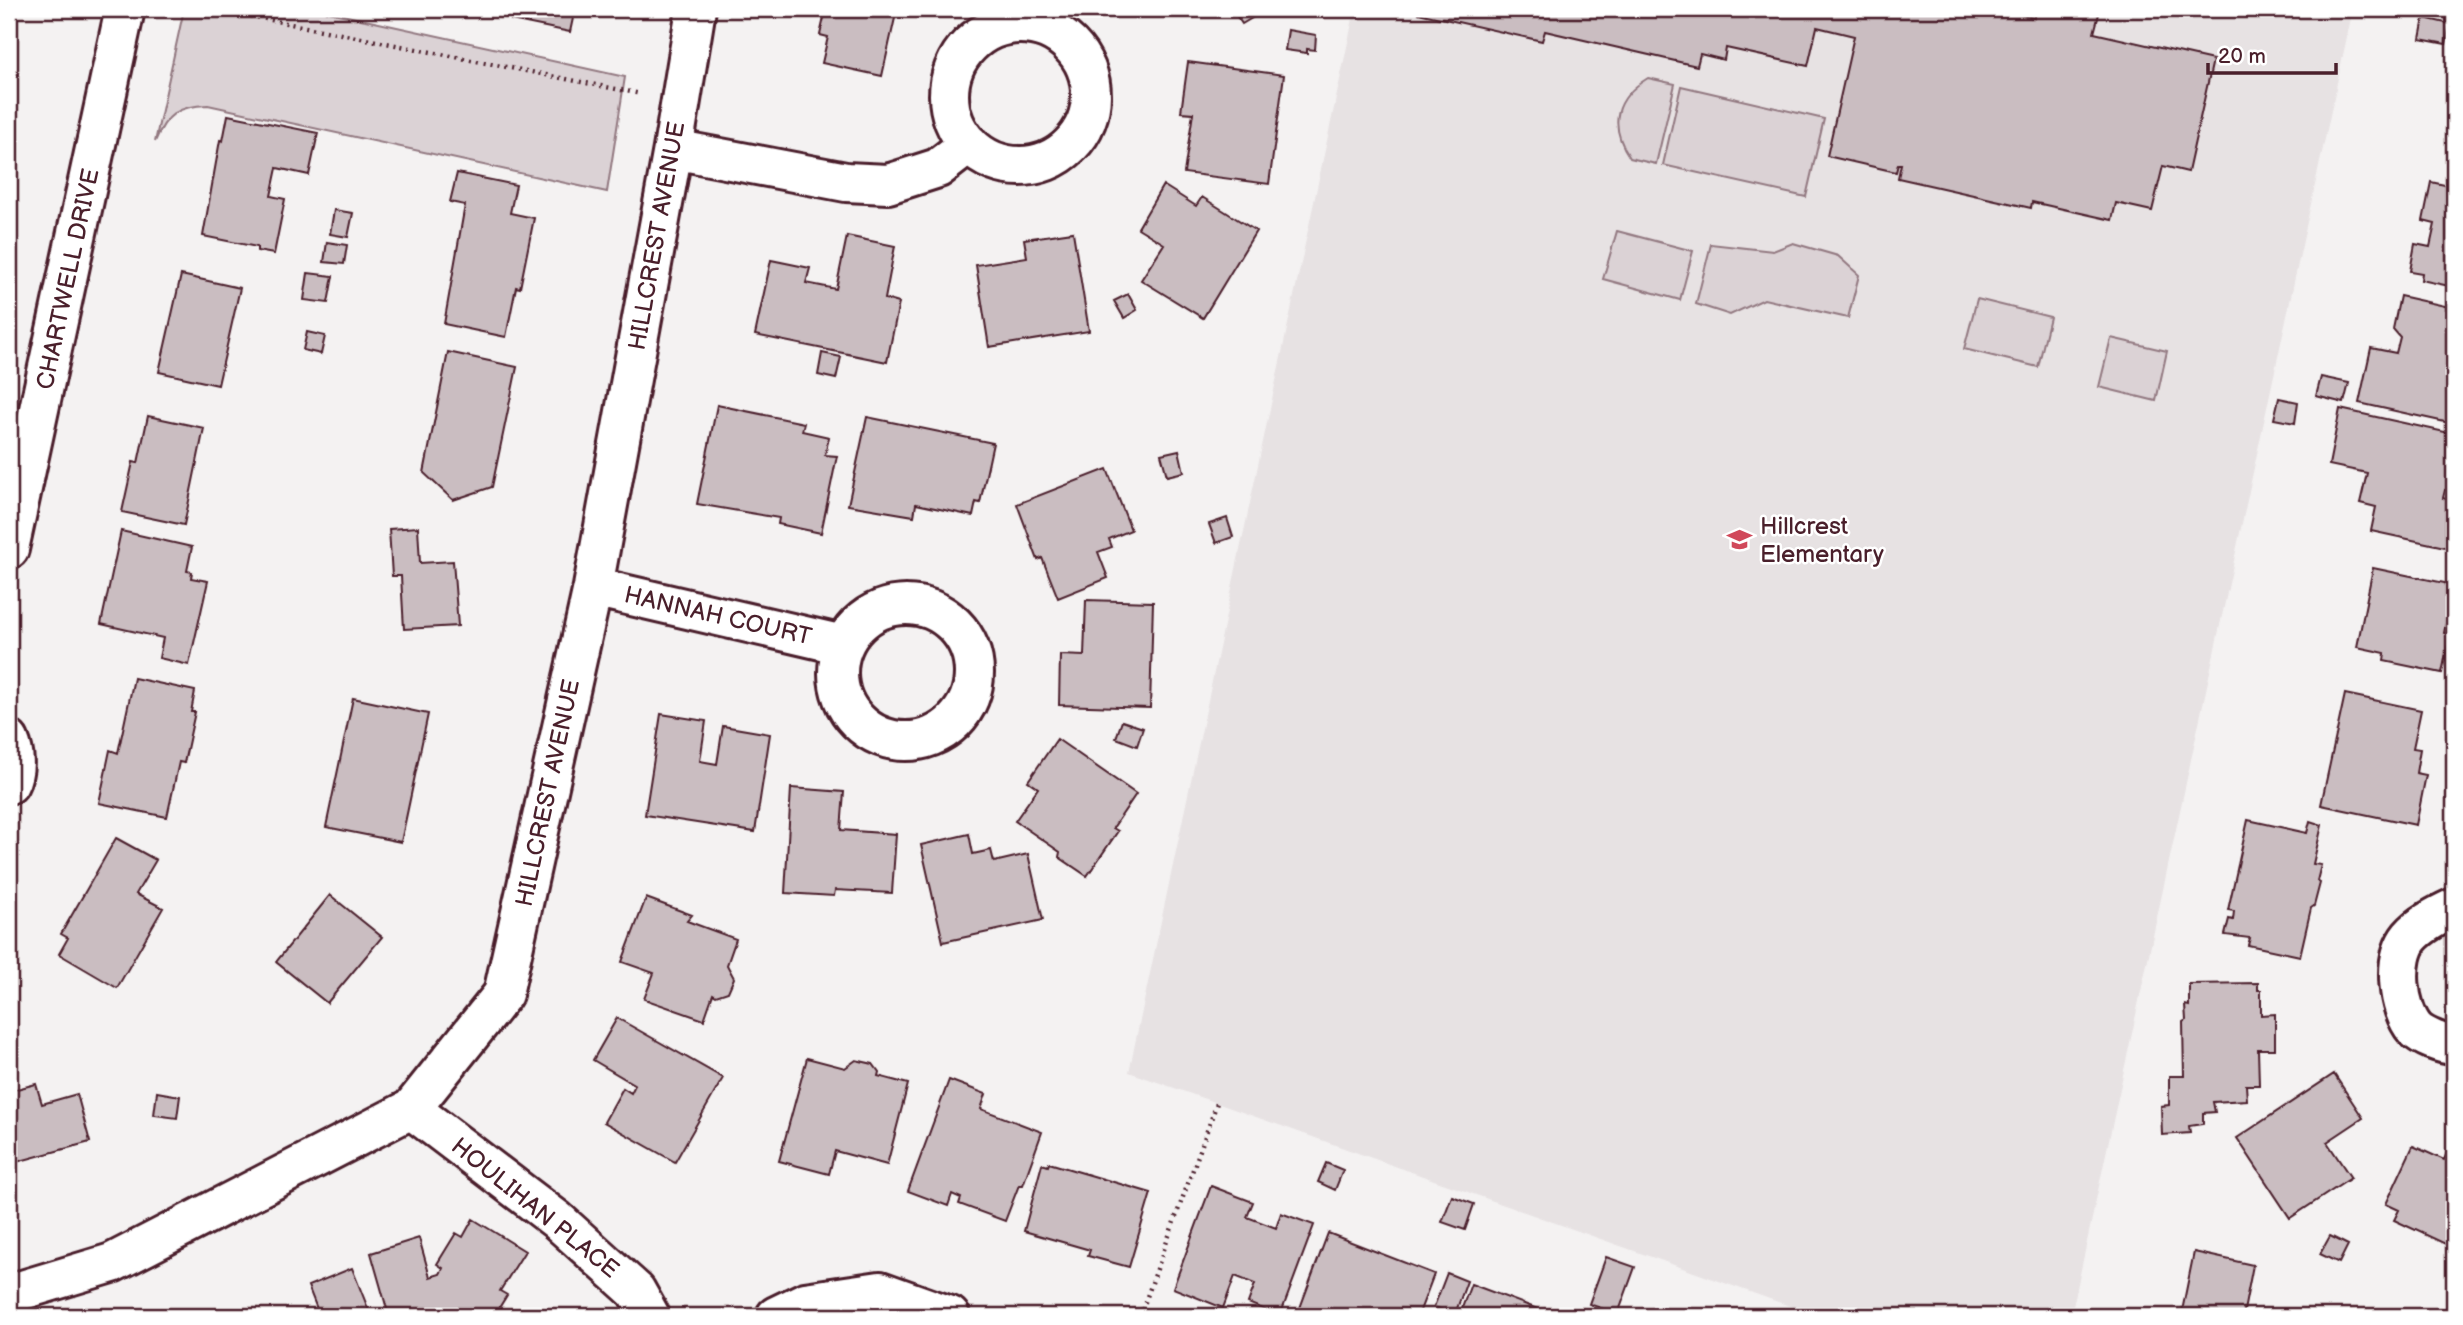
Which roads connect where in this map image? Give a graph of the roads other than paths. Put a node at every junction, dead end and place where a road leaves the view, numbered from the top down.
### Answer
1 (125, 9) edge
2 (695, 9) edge
3 (969, 144) dead end
4 (673, 149) junction
5 (9, 549) edge
6 (593, 587) junction
7 (843, 645) dead end
8 (9, 740) edge
9 (9, 784) edge
10 (2454, 908) edge
11 (2454, 1045) edge
12 (411, 1109) junction
13 (9, 1294) edge
14 (650, 1316) edge
15 (776, 1316) edge
16 (950, 1316) edge

1 - 5 street, CHARTWELL DRIVE
2 - 4 street, HILLCREST AVENUE
3 - 4 street
4 - 6 street, HILLCREST AVENUE
6 - 7 street, HANNAH COURT
6 - 12 street, HILLCREST AVENUE
8 - 9 street
10 - 11 street
12 - 13 street, HILLCREST AVENUE
12 - 14 street, HOULIHAN PLACE
15 - 16 street

